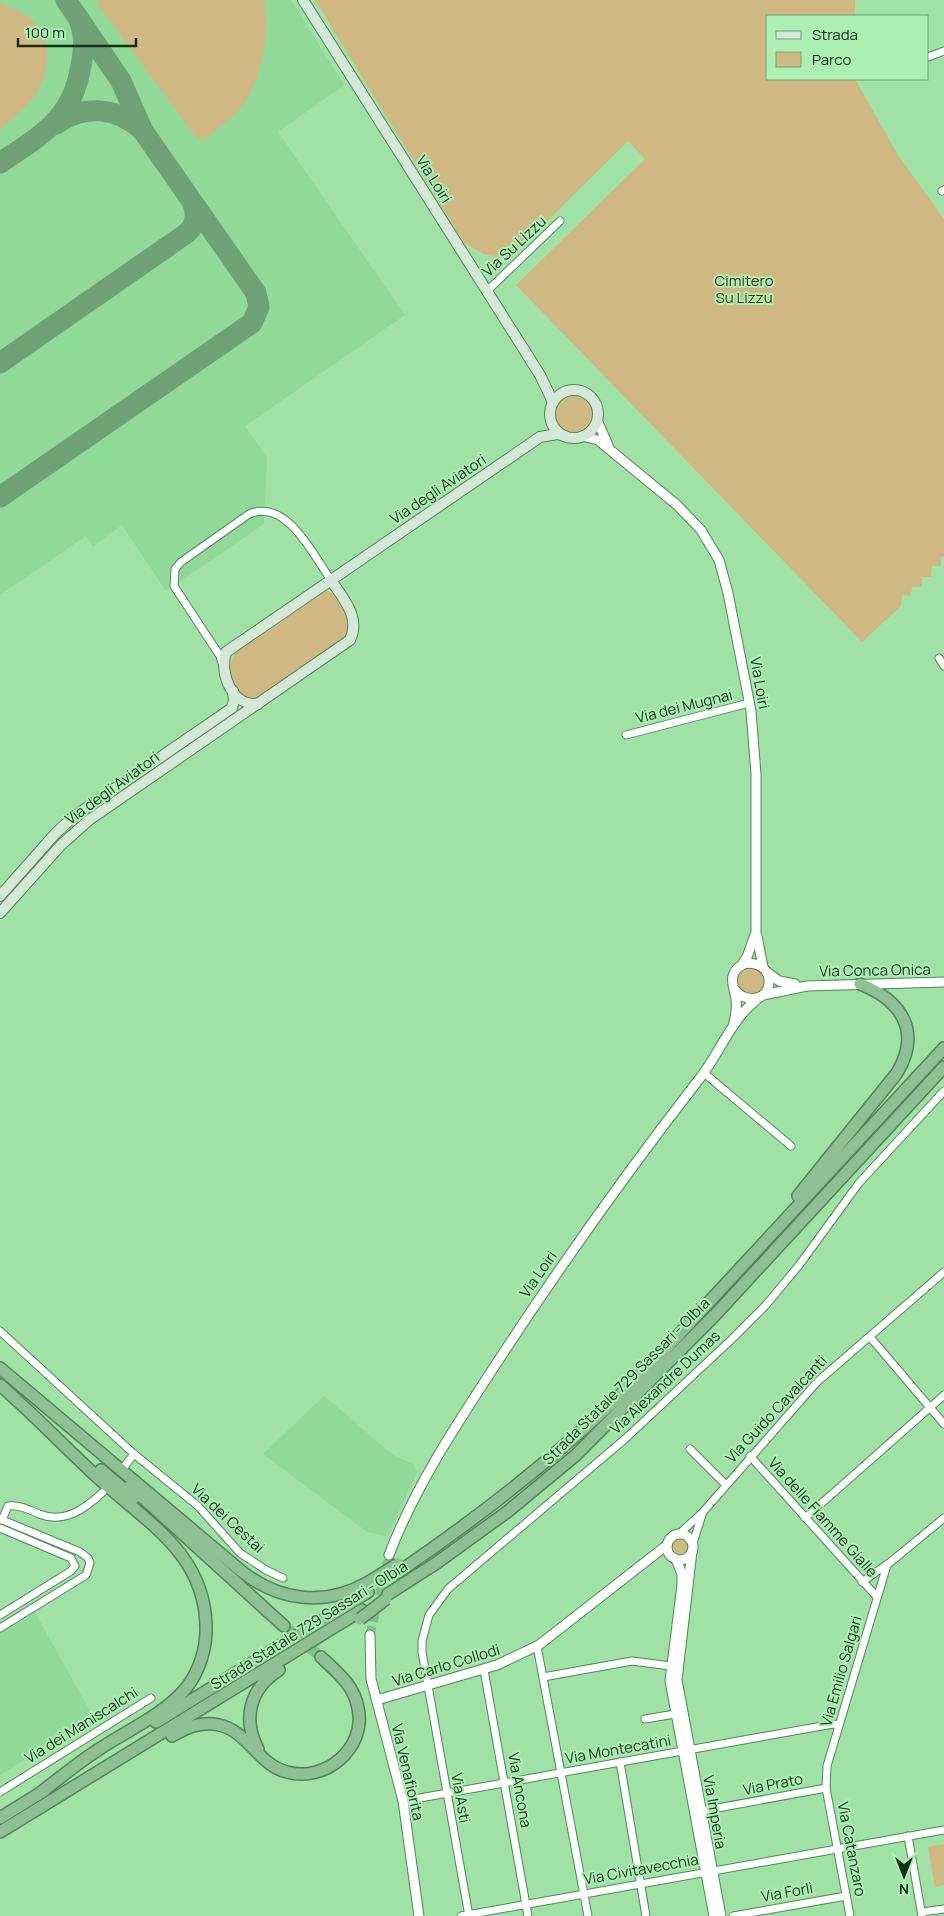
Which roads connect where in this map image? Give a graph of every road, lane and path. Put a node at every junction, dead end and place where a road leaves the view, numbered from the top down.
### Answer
1 (303, 0) edge
2 (944, 51) edge
3 (929, 58) edge
4 (560, 221) dead end
5 (487, 290) junction
6 (540, 375) junction
7 (565, 392) junction
8 (553, 402) junction
9 (551, 420) junction
10 (597, 420) junction
11 (565, 436) junction
12 (582, 436) junction
13 (540, 437) junction
14 (611, 450) junction
15 (331, 580) junction
16 (939, 658) dead end
17 (944, 666) edge
18 (223, 670) junction
19 (233, 692) junction
20 (749, 703) junction
21 (258, 704) junction
22 (626, 735) dead end
23 (0, 896) edge
24 (0, 914) edge
25 (756, 932) junction
26 (740, 966) junction
27 (765, 969) junction
28 (944, 982) edge
29 (860, 984) junction
30 (807, 986) junction
31 (734, 988) junction
32 (762, 996) junction
33 (733, 1025) junction
34 (944, 1048) edge
35 (944, 1067) edge
36 (704, 1073) junction
37 (944, 1091) edge
38 (791, 1146) dead end
39 (749, 1258) junction
40 (944, 1272) edge
41 (0, 1332) edge
42 (870, 1337) junction
43 (0, 1368) edge
44 (0, 1385) edge
45 (28, 1393) junction
46 (944, 1395) edge
47 (15, 1398) junction
48 (930, 1407) junction
49 (944, 1424) edge
50 (690, 1449) dead end
51 (134, 1454) junction
52 (750, 1456) junction
53 (124, 1467) dead end
54 (726, 1485) junction
55 (103, 1492) dead end
56 (702, 1512) junction
57 (805, 1518) junction
58 (944, 1518) edge
59 (1, 1519) edge
60 (0, 1528) edge
61 (679, 1534) junction
62 (667, 1545) junction
63 (693, 1547) junction
64 (389, 1555) tunnel mouth
65 (674, 1558) junction
66 (642, 1563) junction
67 (889, 1563) junction
68 (218, 1568) junction
69 (283, 1578) dead end
70 (862, 1582) junction
71 (368, 1588) junction
72 (877, 1597) junction
73 (0, 1615) edge
74 (361, 1615) junction
75 (284, 1626) tunnel mouth
76 (0, 1628) edge
77 (370, 1635) tunnel mouth
78 (537, 1646) junction
79 (321, 1657) tunnel mouth
80 (671, 1666) junction
81 (484, 1670) junction
82 (543, 1677) junction
83 (427, 1686) junction
84 (151, 1698) dead end
85 (377, 1700) junction
86 (680, 1713) junction
87 (645, 1719) dead end
88 (839, 1725) junction
89 (687, 1750) junction
90 (263, 1759) junction
91 (620, 1762) junction
92 (562, 1772) junction
93 (90, 1777) junction
94 (505, 1784) junction
95 (826, 1788) junction
96 (0, 1792) edge
97 (40, 1793) junction
98 (446, 1793) junction
99 (402, 1801) junction
100 (698, 1812) junction
101 (2, 1817) edge
102 (944, 1830) edge
103 (0, 1832) edge
104 (908, 1836) junction
105 (838, 1848) junction
106 (708, 1871) junction
107 (641, 1883) junction
108 (584, 1894) junction
109 (846, 1896) junction
110 (526, 1903) junction
111 (944, 1909) edge
112 (922, 1914) edge
113 (419, 1916) edge
114 (466, 1916) edge
115 (528, 1916) edge
116 (588, 1916) edge
117 (646, 1916) edge
118 (714, 1916) edge
119 (721, 1916) edge
120 (733, 1916) edge
121 (850, 1916) edge

1 - 5 main road, Via Loiri
2 - 3 street
4 - 5 street, Via Su Lizzu
5 - 6 main road, Via Loiri
6 - 7 main road
6 - 8 main road, Via Loiri
7 - 8 main road
7 - 10 main road
8 - 9 main road
9 - 11 main road
9 - 13 main road
10 - 12 main road
10 - 14 street, Via Loiri
11 - 12 main road
11 - 13 main road
12 - 14 street, Via Loiri
13 - 15 main road, Via degli Aviatori
14 - 20 street, Via Loiri
15 - 18 main road, Via degli Aviatori
15 - 18 street
15 - 21 main road, Via degli Aviatori
16 - 17 street
18 - 19 main road
19 - 21 main road
19 - 23 main road, Via degli Aviatori
20 - 22 street, Via dei Mugnai
20 - 25 street, Via Loiri
21 - 24 main road, Via degli Aviatori
25 - 26 street, Via Loiri
25 - 27 street
26 - 27 street
26 - 31 street
27 - 30 street, Via Conca Onica
27 - 32 street
28 - 29 street, Via Conca Onica
29 - 30 street, Via Conca Onica
29 - 39 highway
30 - 32 street, Via Conca Onica
31 - 32 street
31 - 33 street, Via Loiri
32 - 33 street, Via Loiri
33 - 36 street, Via Loiri
34 - 39 highway, Strada Statale 729 Sassari - Olbia
35 - 74 highway, Strada Statale 729 Sassari - Olbia, bridge
36 - 38 street
36 - 64 street, Via Loiri
37 - 83 street, Via Alexandre Dumas
39 - 71 highway, Strada Statale 729 Sassari - Olbia
40 - 42 street, Via Guido Cavalcanti
41 - 51 street, Via dei Cestai
42 - 48 street
42 - 52 street, Via Guido Cavalcanti
43 - 45 highway
44 - 47 highway
45 - 68 highway
45 - 71 highway
46 - 48 street
47 - 68 highway
47 - 97 highway
48 - 49 street
48 - 57 street
50 - 54 street
51 - 53 street
51 - 69 street, Via dei Cestai
52 - 54 street, Via Guido Cavalcanti
52 - 57 street, Via delle Fiamme Gialle
54 - 56 street, Via Guido Cavalcanti
55 - 59 street
56 - 61 street, Via Guido Cavalcanti
56 - 63 street, Via Guido Cavalcanti
57 - 70 street, Via delle Fiamme Gialle
58 - 67 street
59 - 76 street
60 - 73 street
61 - 62 street
61 - 63 street
62 - 65 street
62 - 66 street, Via Carlo Collodi
63 - 65 street
63 - 86 street, Via Imperia
65 - 66 street, Via Carlo Collodi
65 - 80 street, Via Imperia
66 - 78 street, Via Carlo Collodi
67 - 70 street
67 - 72 street, Via Emilio Salgari
68 - 75 highway
70 - 72 street, Via delle Fiamme Gialle
71 - 97 highway, Strada Statale 729 Sassari - Olbia
72 - 88 street, Via Emilio Salgari
74 - 90 highway
74 - 93 highway, Strada Statale 729 Sassari - Olbia
77 - 85 street, Via Venafiorita
78 - 81 street, Via Carlo Collodi
78 - 82 street
79 - 90 highway
80 - 82 street
80 - 86 street, Via Imperia
81 - 83 street, Via Carlo Collodi
81 - 94 street, Via Ancona
82 - 92 street
83 - 85 street, Via Carlo Collodi
83 - 98 street, Via Asti
84 - 96 street, Via dei Maniscalchi
85 - 99 street, Via Venafiorita
86 - 87 street
86 - 89 street, Via Imperia
88 - 89 street, Via Montecatini
88 - 95 street, Via Emilio Salgari
89 - 91 street, Via Montecatini
89 - 100 street, Via Imperia
90 - 93 highway
91 - 92 street, Via Montecatini
91 - 107 street
92 - 94 street, Via Montecatini
92 - 108 street
93 - 103 highway, Strada Statale 729 Sassari - Olbia
94 - 98 street, Via Montecatini
94 - 110 street, Via Ancona
95 - 100 street, Via Prato
95 - 105 street, Via Catanzaro
97 - 101 highway, Strada Statale 729 Sassari - Olbia
98 - 99 street, Via Montecatini
98 - 114 street, Via Asti
99 - 113 street, Via Venafiorita
100 - 106 street, Via Imperia
102 - 104 street, Via Civitavecchia
104 - 105 street, Via Civitavecchia
104 - 112 street
105 - 106 street, Via Civitavecchia
105 - 109 street, Via Catanzaro
106 - 107 street, Via Civitavecchia
106 - 118 street, Via Imperia
106 - 119 street, Via Imperia
107 - 108 street, Via Civitavecchia
107 - 117 street
108 - 110 street, Via Civitavecchia
108 - 116 street
109 - 120 street, Via Forlì
109 - 121 street, Via Catanzaro
110 - 114 street, Via Civitavecchia
110 - 115 street, Via Ancona
111 - 112 street

